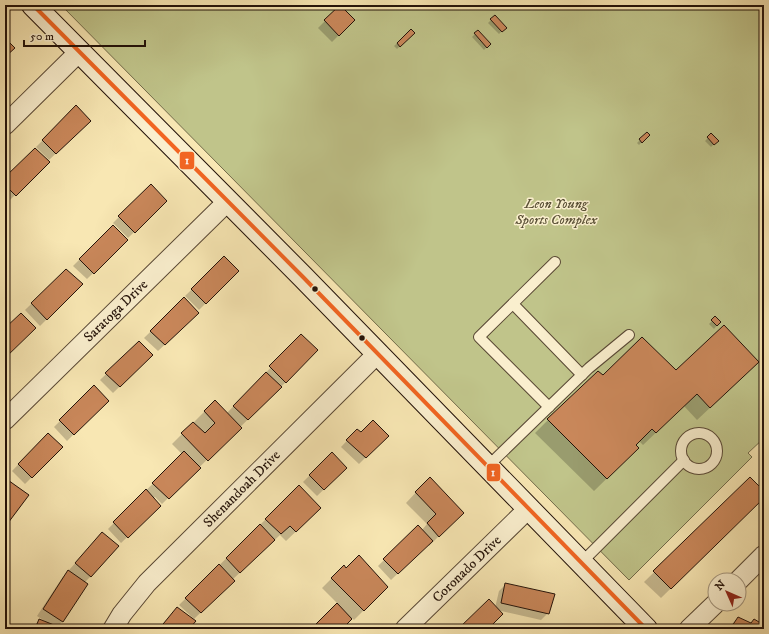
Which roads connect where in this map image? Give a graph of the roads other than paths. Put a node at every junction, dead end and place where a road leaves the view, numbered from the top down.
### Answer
1 (33, 5) edge
2 (80, 52) junction
3 (5, 126) edge
4 (227, 202) junction
5 (555, 262) dead end
6 (513, 304) junction
7 (629, 335) dead end
8 (377, 354) junction
9 (582, 375) junction
10 (549, 407) junction
11 (5, 420) edge
12 (684, 460) dead end
13 (487, 467) junction
14 (528, 509) junction
15 (764, 555) edge
16 (581, 563) junction
17 (747, 572) edge
18 (707, 612) edge
19 (113, 629) edge
20 (405, 629) edge
21 (646, 629) edge
22 (689, 629) edge

1 - 2 main road
2 - 3 street
2 - 4 main road
4 - 8 main road
4 - 11 street, Saratoga Drive
5 - 6 lane
6 - 9 lane
6 - 10 lane
7 - 9 lane
8 - 13 main road
8 - 19 street, Shenandoah Drive
9 - 10 lane
10 - 13 lane
12 - 16 lane
13 - 14 main road
14 - 16 main road
14 - 20 street, Coronado Drive
15 - 17 street
16 - 21 main road
18 - 22 street

